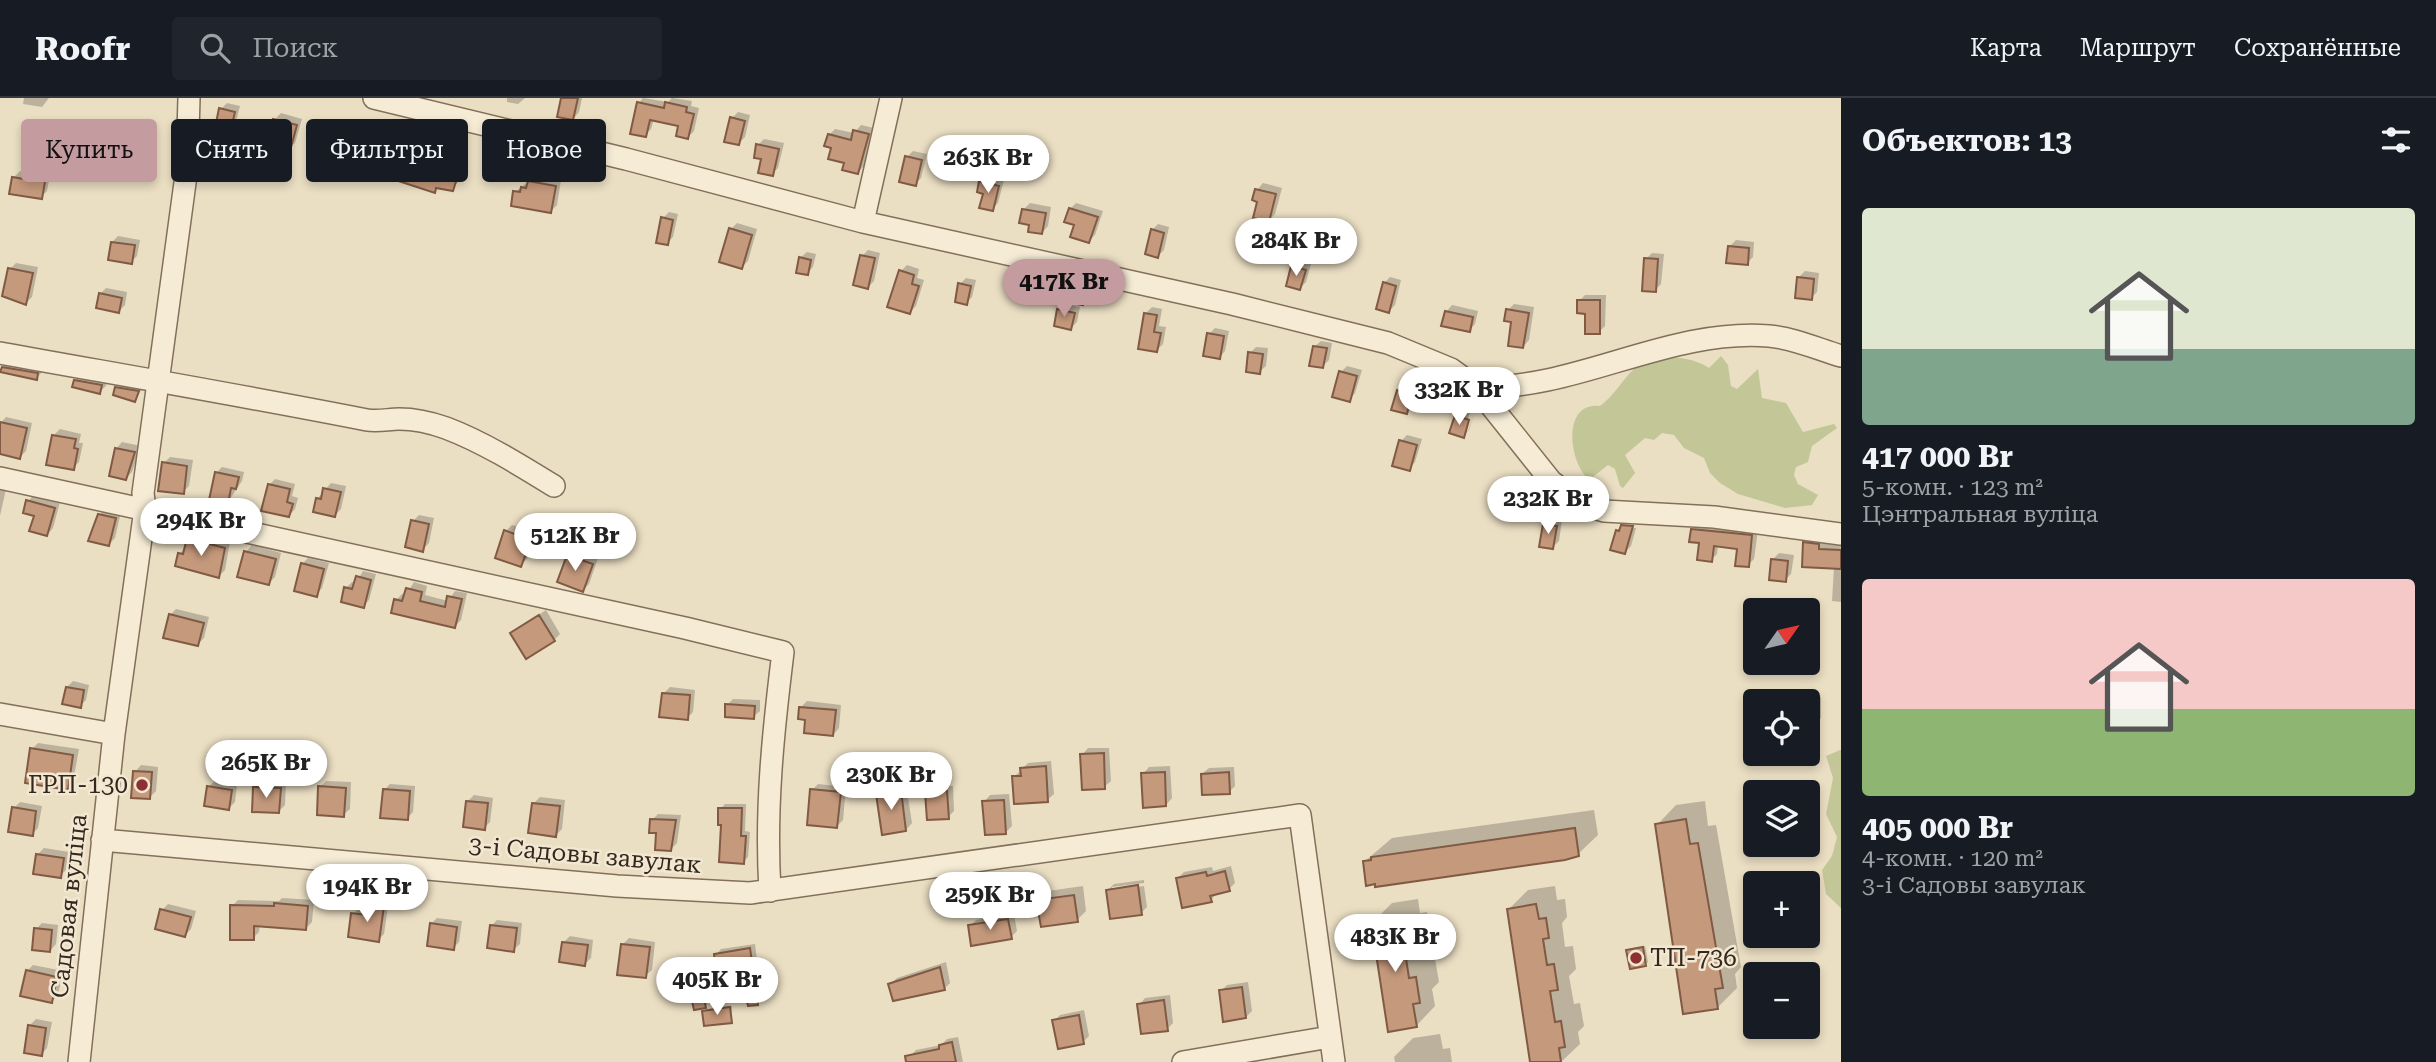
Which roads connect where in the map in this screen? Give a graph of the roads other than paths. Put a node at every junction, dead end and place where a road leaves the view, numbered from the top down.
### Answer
1 (189, 98) edge
2 (374, 98) edge
3 (891, 98) edge
4 (863, 222) junction
5 (0, 353) edge
6 (1841, 356) edge
7 (158, 382) junction
8 (1476, 387) junction
9 (0, 478) edge
10 (554, 486) dead end
11 (145, 509) junction
12 (1841, 534) edge
13 (0, 714) edge
14 (114, 734) junction
15 (103, 840) junction
16 (770, 891) junction
17 (1331, 1037) junction
18 (79, 1062) edge
19 (1183, 1062) edge
20 (1334, 1062) edge

1 - 7 street, Садовая вуліца
2 - 4 street
3 - 4 street
4 - 8 street
5 - 7 street
6 - 8 street
7 - 10 street
7 - 11 street, Садовая вуліца
8 - 12 street
9 - 11 street
11 - 14 street, Садовая вуліца
11 - 16 street
13 - 14 street
14 - 15 street, Садовая вуліца
15 - 16 street, 3-і Садовы завулак
15 - 18 street, Садовая вуліца
16 - 17 street, 3-і Садовы завулак
17 - 19 street
17 - 20 street

